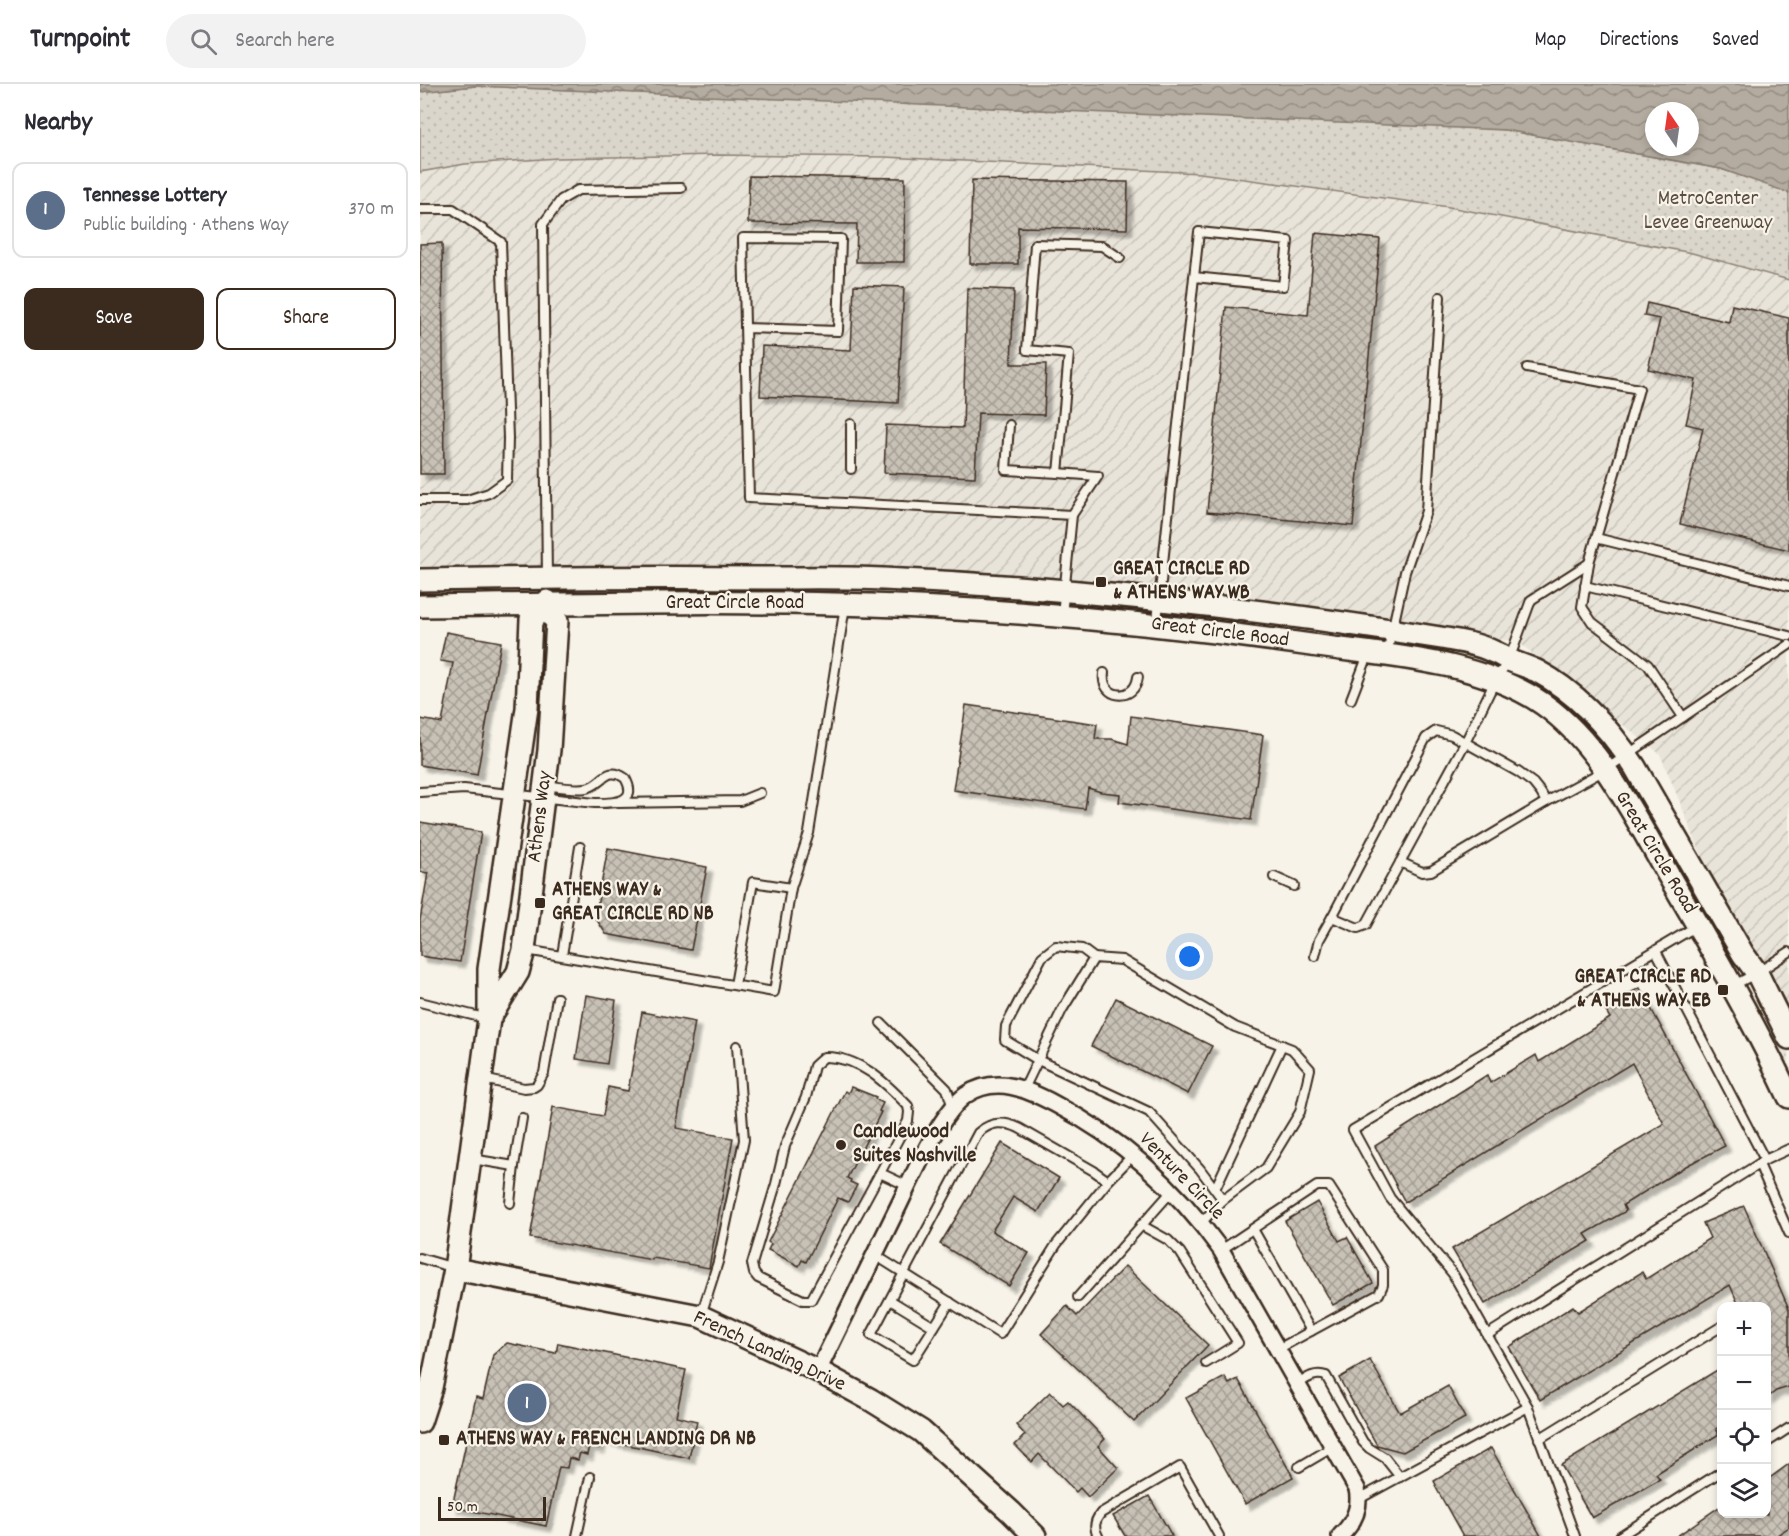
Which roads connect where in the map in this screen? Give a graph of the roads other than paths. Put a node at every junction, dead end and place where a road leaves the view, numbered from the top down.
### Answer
1 (681, 188) dead end
2 (420, 210) edge
3 (1120, 258) dead end
4 (1194, 277) junction
5 (1440, 297) dead end
6 (745, 328) junction
7 (1527, 368) dead end
8 (851, 424) dead end
9 (1009, 425) dead end
10 (851, 469) dead end
11 (1058, 473) junction
12 (420, 500) edge
13 (1072, 515) junction
14 (1596, 538) junction
15 (1588, 563) junction
16 (547, 579) junction
17 (420, 580) edge
18 (1585, 586) junction
19 (1789, 586) edge
20 (1066, 591) junction
21 (1159, 600) junction
22 (845, 604) junction
23 (420, 606) edge
24 (546, 607) junction
25 (1062, 616) junction
26 (1157, 625) junction
27 (1391, 630) junction
28 (1789, 636) edge
29 (1789, 645) edge
30 (1378, 655) junction
31 (1509, 660) junction
32 (1104, 673) dead end
33 (1137, 677) dead end
34 (1496, 679) junction
35 (1352, 699) dead end
36 (1683, 717) junction
37 (524, 726) junction
38 (1465, 742) junction
39 (1627, 755) junction
40 (1605, 770) junction
41 (544, 791) junction
42 (420, 792) edge
43 (760, 793) dead end
44 (514, 794) junction
45 (1546, 802) junction
46 (617, 803) junction
47 (580, 848) dead end
48 (1400, 862) junction
49 (1274, 877) dead end
50 (1294, 886) dead end
51 (791, 888) junction
52 (1332, 917) junction
53 (1697, 925) junction
54 (524, 950) junction
55 (1656, 951) junction
56 (1789, 952) edge
57 (562, 955) junction
58 (1315, 956) dead end
59 (1094, 958) junction
60 (1757, 973) junction
61 (735, 985) junction
62 (1732, 986) junction
63 (557, 998) dead end
64 (420, 1002) edge
65 (489, 1019) junction
66 (880, 1023) dead end
67 (1789, 1038) edge
68 (1282, 1045) junction
69 (736, 1046) dead end
70 (1038, 1060) junction
71 (482, 1078) junction
72 (1024, 1089) junction
73 (1789, 1097) edge
74 (953, 1108) junction
75 (522, 1118) dead end
76 (1789, 1149) edge
77 (1133, 1155) junction
78 (470, 1159) junction
79 (1762, 1162) junction
80 (514, 1166) junction
81 (880, 1173) junction
82 (1108, 1181) junction
83 (908, 1186) junction
84 (1215, 1189) junction
85 (1172, 1191) junction
86 (1223, 1200) junction
87 (510, 1203) dead end
88 (1201, 1223) junction
89 (1141, 1225) junction
90 (1253, 1229) junction
91 (1789, 1233) edge
92 (1221, 1250) junction
93 (874, 1255) junction
94 (420, 1258) edge
95 (455, 1269) junction
96 (904, 1274) junction
97 (1078, 1297) dead end
98 (890, 1300) junction
99 (950, 1302) junction
100 (700, 1316) junction
101 (934, 1327) junction
102 (1717, 1329) edge
103 (1311, 1331) junction
104 (1487, 1335) junction
105 (1278, 1349) junction
106 (1206, 1363) dead end
107 (818, 1371) junction
108 (1298, 1384) junction
109 (1528, 1407) junction
110 (420, 1422) edge
111 (1789, 1428) edge
112 (1539, 1439) junction
113 (1771, 1440) edge
114 (1334, 1447) junction
115 (1299, 1467) dead end
116 (1717, 1474) edge
117 (1400, 1477) junction
118 (590, 1478) dead end
119 (1359, 1499) junction
120 (578, 1536) edge
121 (1035, 1536) edge
122 (1098, 1536) edge
123 (1219, 1536) edge
124 (1340, 1536) edge
125 (1575, 1536) edge
126 (1620, 1536) edge

1 - 16 lane
2 - 12 lane
3 - 11 lane
4 - 4 lane
4 - 21 lane
5 - 27 lane
6 - 6 lane
6 - 13 lane
7 - 14 lane
8 - 10 lane
9 - 11 lane
11 - 13 lane
13 - 20 lane
14 - 15 lane
14 - 19 lane
15 - 18 lane
15 - 31 lane
16 - 17 street, Great Circle Road
16 - 20 street, Great Circle Road
16 - 24 street, Athens Way
18 - 28 lane
18 - 36 lane
20 - 21 street, Great Circle Road
20 - 25 lane
21 - 26 lane
21 - 27 street, Great Circle Road
22 - 24 street, Great Circle Road
22 - 25 street, Great Circle Road
22 - 51 lane
23 - 24 street, Great Circle Road
24 - 37 street, Athens Way
24 - 41 street, Athens Way
25 - 26 street, Great Circle Road
26 - 30 street, Great Circle Road
27 - 30 lane
27 - 31 street, Great Circle Road
29 - 36 lane
30 - 34 street, Great Circle Road
30 - 35 lane
31 - 34 lane
31 - 39 street, Great Circle Road
32 - 33 lane
34 - 38 lane
34 - 40 street, Great Circle Road
36 - 39 lane
37 - 41 street
37 - 44 street, Athens Way
38 - 45 lane
38 - 48 lane
38 - 52 lane
39 - 40 lane
39 - 60 street, Great Circle Road
40 - 45 lane
40 - 53 street, Great Circle Road
41 - 44 lane
41 - 46 lane
41 - 46 lane
41 - 54 street, Athens Way
42 - 44 lane
43 - 46 lane
44 - 65 street, Athens Way
45 - 48 lane
47 - 57 lane
48 - 52 lane
49 - 50 lane
51 - 61 lane
51 - 61 lane
52 - 58 lane
53 - 55 lane
53 - 62 street, Great Circle Road
54 - 57 lane
54 - 65 street, Athens Way
55 - 79 lane
55 - 104 lane
56 - 60 lane
57 - 61 lane
59 - 68 lane
59 - 70 lane
59 - 70 lane
60 - 62 lane
60 - 67 street, Great Circle Road
62 - 73 street, Great Circle Road
63 - 71 lane
64 - 65 lane
65 - 71 street, Athens Way
66 - 74 lane
68 - 84 lane
68 - 86 lane
69 - 100 lane
70 - 72 lane
70 - 84 lane
71 - 78 street, Athens Way
72 - 74 street, Venture Circle
72 - 77 street, Venture Circle
74 - 83 street, Venture Circle
75 - 80 lane
76 - 79 lane
77 - 82 lane
77 - 85 street, Venture Circle
78 - 80 lane
78 - 95 street, Athens Way
79 - 91 lane
79 - 104 lane
80 - 87 lane
81 - 81 lane
81 - 83 lane
82 - 96 lane
82 - 99 lane
83 - 93 street, Venture Circle
84 - 86 lane
85 - 88 street, Venture Circle
85 - 89 lane
86 - 88 lane
88 - 92 street, Venture Circle
89 - 97 lane
89 - 106 lane
90 - 92 lane
90 - 103 lane
90 - 103 lane
92 - 105 street, Venture Circle
93 - 96 lane
93 - 107 street, Venture Circle
94 - 95 lane
95 - 100 street, French Landing Drive
95 - 110 street, Athens Way
96 - 98 lane
96 - 99 lane
98 - 101 lane
98 - 101 lane
99 - 101 lane
100 - 107 street, French Landing Drive
102 - 112 lane
103 - 105 lane
104 - 109 lane
105 - 108 street, Venture Circle
107 - 121 street, French Landing Drive
108 - 114 street, Venture Circle
108 - 117 lane
109 - 112 lane
109 - 117 lane
111 - 113 lane
112 - 125 lane
114 - 115 lane
114 - 119 street, Venture Circle
116 - 126 lane
117 - 119 lane
118 - 120 lane
119 - 124 street
122 - 123 lane

